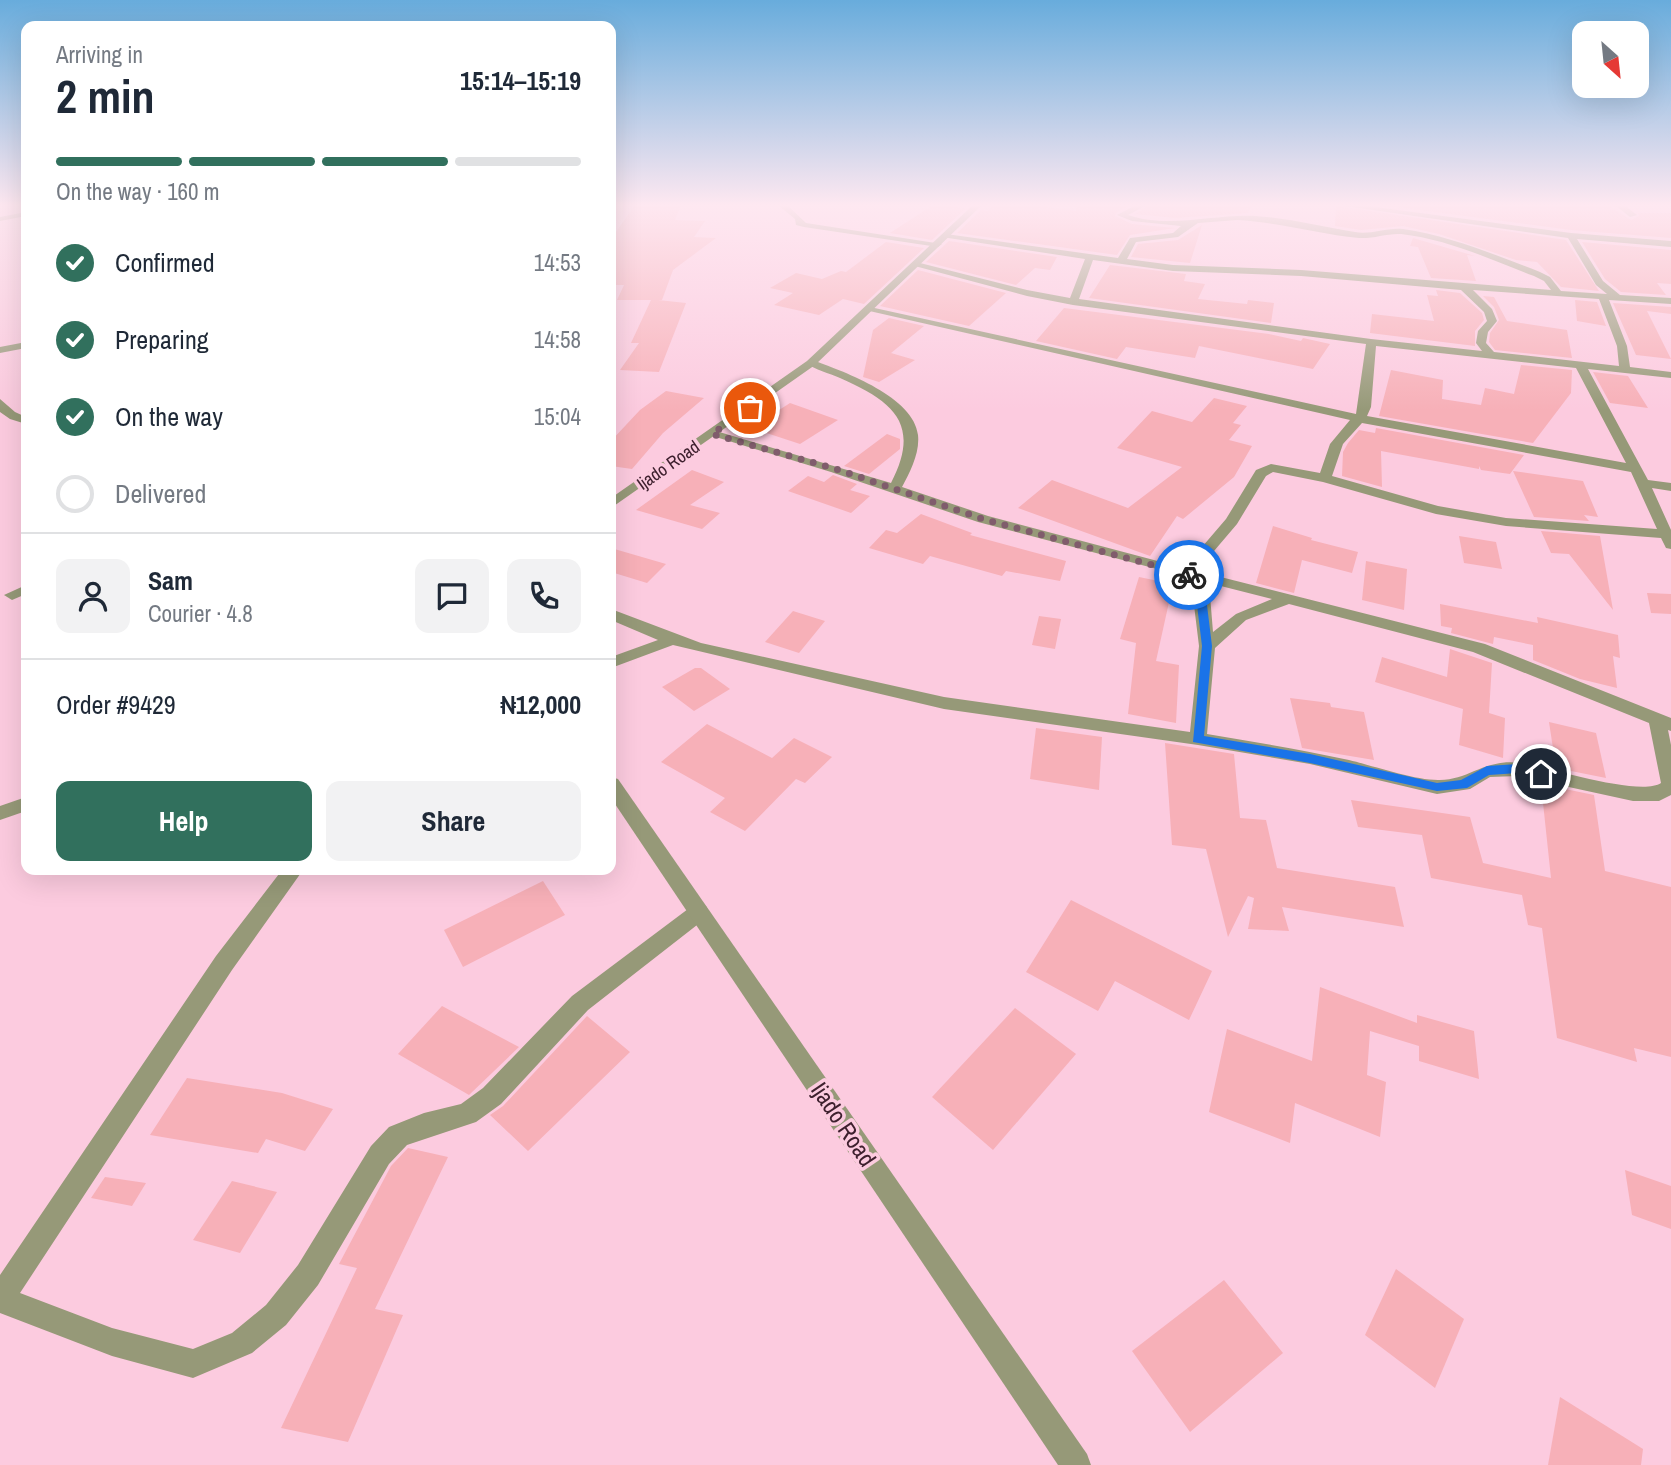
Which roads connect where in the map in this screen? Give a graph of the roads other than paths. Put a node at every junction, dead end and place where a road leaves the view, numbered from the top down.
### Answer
1 (907, 273) edge
2 (952, 273) edge
3 (1084, 273) edge
4 (1315, 273) edge
5 (1535, 273) edge
6 (1593, 273) edge
7 (1464, 288) junction
8 (1558, 292) junction
9 (1603, 296) junction
10 (1617, 297) junction
11 (1671, 301) edge
12 (1073, 302) junction
13 (870, 310) junction
14 (1371, 342) junction
15 (21, 346) edge
16 (0, 350) edge
17 (1491, 355) junction
18 (811, 363) junction
19 (1580, 365) junction
20 (1625, 370) junction
21 (1671, 375) edge
22 (0, 402) edge
23 (1361, 418) junction
24 (21, 419) edge
25 (712, 434) junction
26 (1636, 469) junction
27 (1325, 478) junction
28 (1643, 483) junction
29 (1671, 487) edge
30 (894, 489) junction
31 (616, 501) edge
32 (1667, 540) edge
33 (1194, 576) junction
34 (1287, 599) junction
35 (616, 616) edge
36 (672, 640) junction
37 (1207, 646) junction
38 (616, 661) edge
39 (1664, 723) edge
40 (1198, 739) junction
41 (616, 791) edge
42 (21, 806) edge
43 (0, 813) edge
44 (289, 875) edge
45 (699, 912) junction
46 (0, 1299) edge
47 (1076, 1465) edge

1 - 13 street, Ijado Road
2 - 12 street
3 - 12 street
4 - 7 street
5 - 8 street
6 - 10 street
7 - 8 street
7 - 17 street
8 - 9 street
9 - 10 street
9 - 20 street
10 - 11 street
12 - 14 street
13 - 18 street, Ijado Road
13 - 23 street
14 - 17 street
14 - 23 street
15 - 16 street
17 - 19 street
18 - 25 street, Ijado Road
18 - 30 street
19 - 20 street
19 - 26 street
20 - 21 street
22 - 24 street
23 - 26 street
23 - 27 street
25 - 30 street
25 - 31 street, Ijado Road
26 - 28 street
27 - 32 street
27 - 33 street
28 - 29 street
28 - 32 street
30 - 33 street
33 - 34 street
33 - 37 street
34 - 37 street
34 - 39 street
35 - 36 street
36 - 38 street
36 - 40 street
37 - 40 street
39 - 40 street
41 - 45 street, Ijado Road
42 - 43 street
44 - 46 street
45 - 46 street
45 - 47 street, Ijado Road

